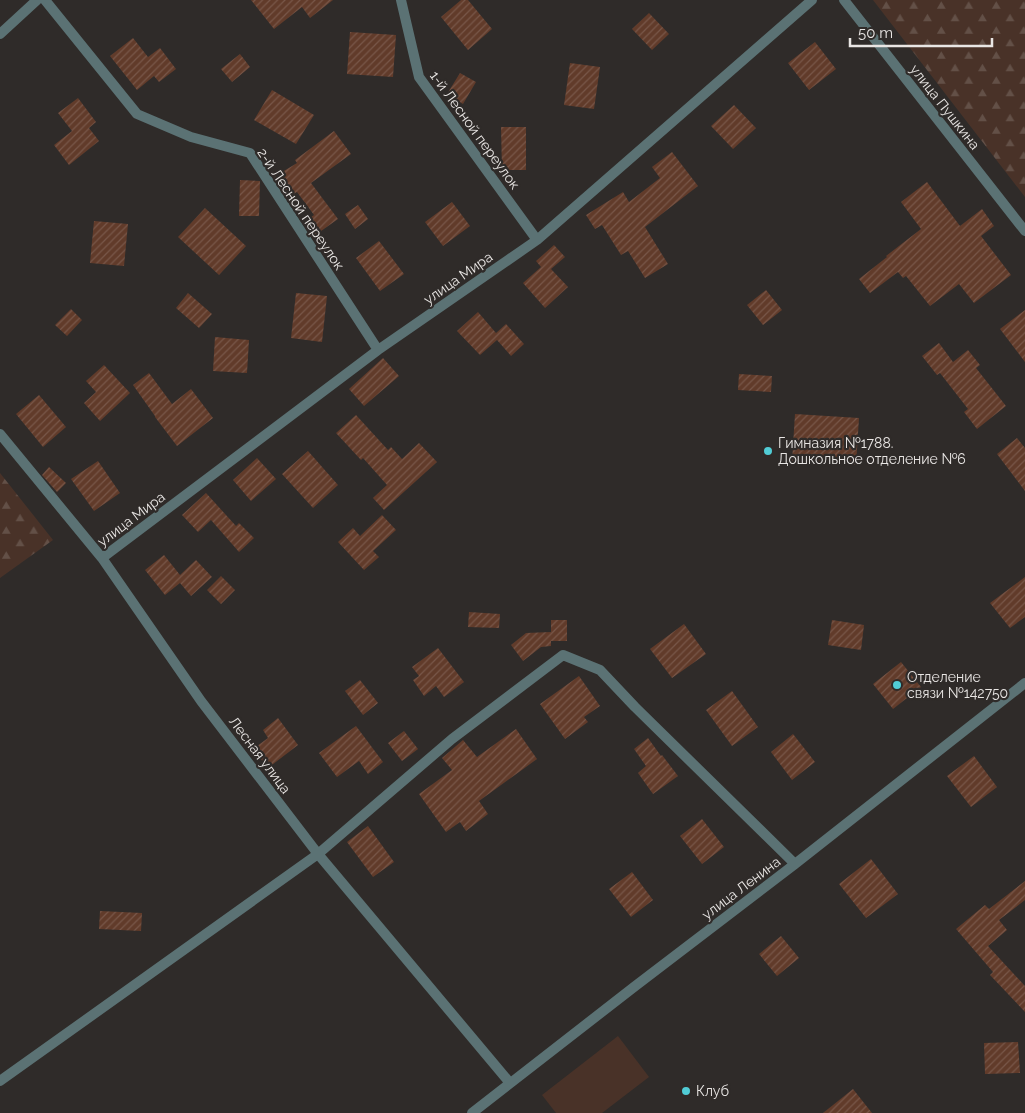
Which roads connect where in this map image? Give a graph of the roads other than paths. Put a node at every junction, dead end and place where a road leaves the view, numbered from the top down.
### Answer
1 (37, 0) edge
2 (45, 0) edge
3 (401, 0) edge
4 (812, 0) edge
5 (844, 0) edge
6 (0, 34) edge
7 (1025, 231) edge
8 (537, 240) junction
9 (378, 350) junction
10 (0, 434) edge
11 (102, 558) junction
12 (1025, 683) edge
13 (318, 854) junction
14 (795, 864) junction
15 (0, 1081) edge
16 (510, 1083) junction
17 (472, 1113) edge

1 - 6 street
2 - 9 street, 2-й Лесной переулок
3 - 8 street, 1-й Лесной переулок
4 - 8 street, улица Мира
5 - 7 street, улица Пушкина
8 - 9 street, улица Мира
9 - 11 street, улица Мира
10 - 11 street, Лесная улица
11 - 13 street, Лесная улица
12 - 14 street, улица Ленина
13 - 14 street
13 - 15 street
13 - 16 street, Лесная улица
14 - 16 street, улица Ленина
16 - 17 street, улица Ленина

